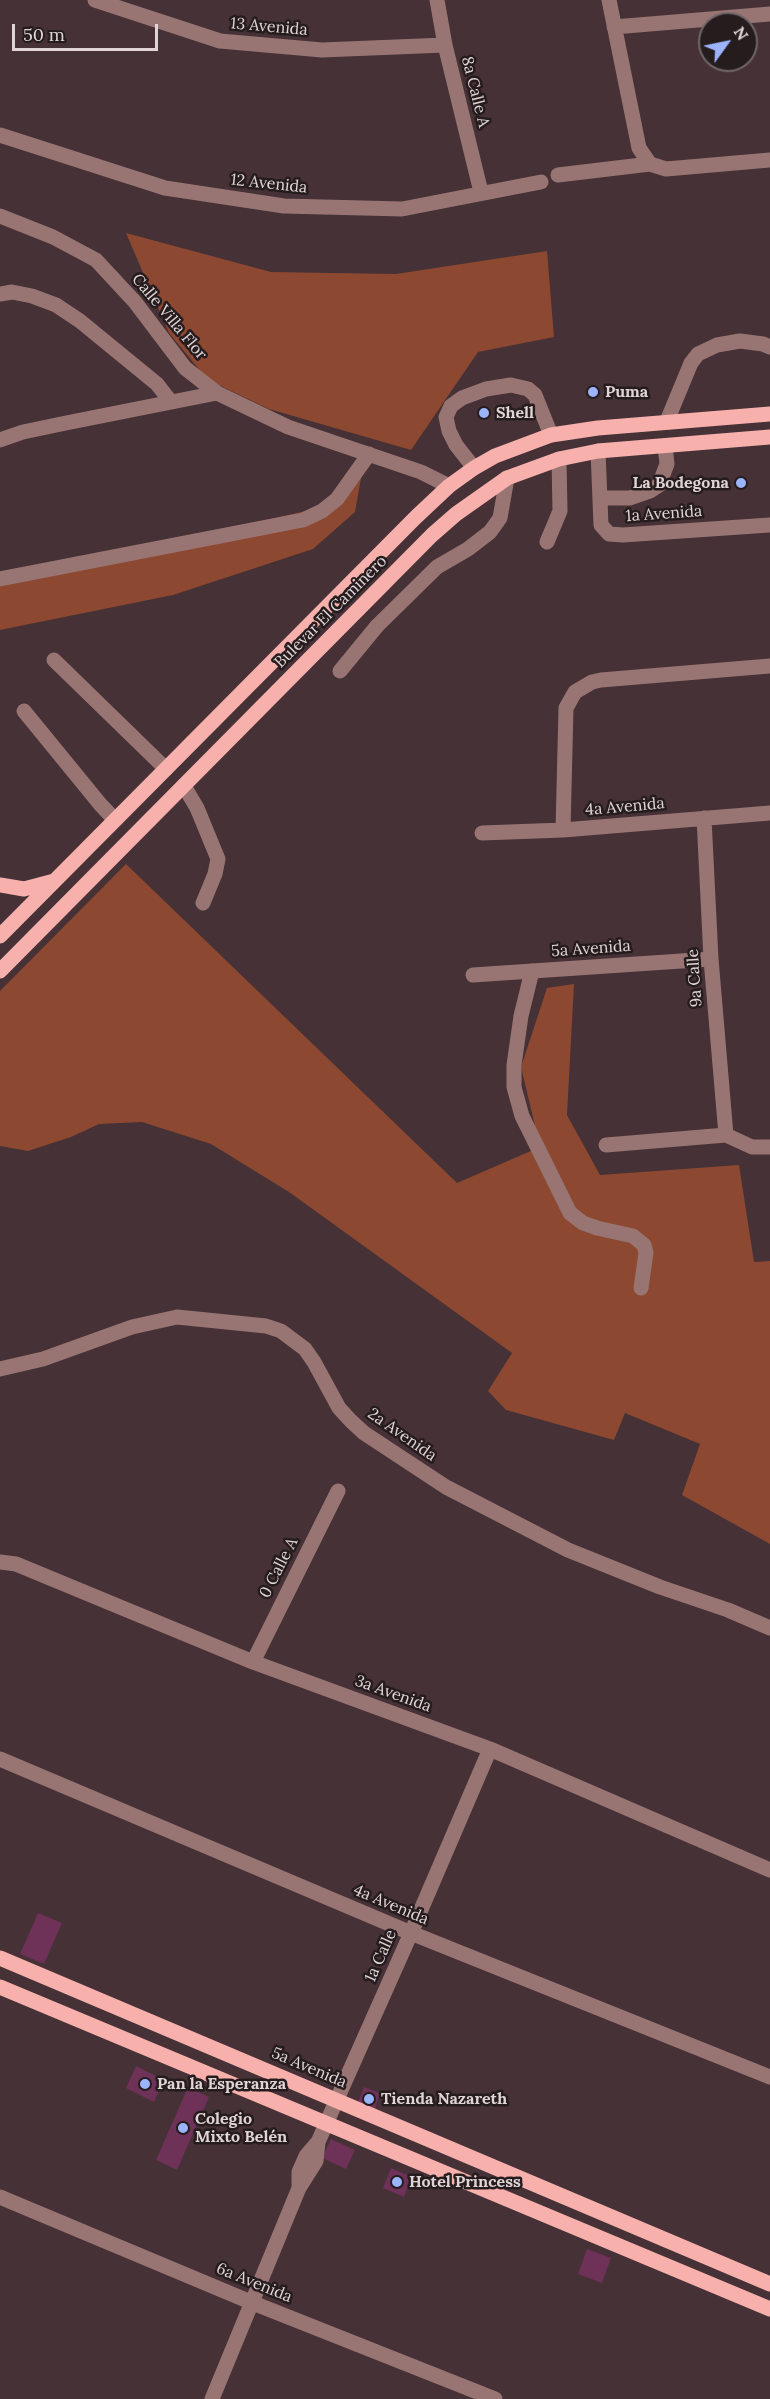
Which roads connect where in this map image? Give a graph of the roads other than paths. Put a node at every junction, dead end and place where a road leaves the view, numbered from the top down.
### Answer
1 (95, 0) edge
2 (437, 0) edge
3 (609, 0) edge
4 (770, 14) edge
5 (614, 27) junction
6 (445, 45) junction
7 (0, 135) edge
8 (770, 160) edge
9 (650, 164) junction
10 (558, 175) dead end
11 (541, 182) dead end
12 (481, 192) junction
13 (0, 216) edge
14 (0, 294) edge
15 (770, 347) edge
16 (217, 393) junction
17 (171, 402) junction
18 (770, 414) edge
19 (667, 421) junction
20 (551, 435) junction
21 (770, 437) edge
22 (0, 440) edge
23 (665, 446) junction
24 (598, 452) junction
25 (369, 454) junction
26 (559, 459) junction
27 (474, 468) junction
28 (507, 478) junction
29 (449, 486) junction
30 (600, 498) junction
31 (471, 504) junction
32 (770, 525) edge
33 (548, 542) dead end
34 (0, 579) edge
35 (54, 660) dead end
36 (770, 666) edge
37 (340, 670) dead end
38 (24, 711) dead end
39 (166, 769) junction
40 (184, 786) junction
41 (770, 813) edge
42 (704, 818) junction
43 (116, 820) junction
44 (563, 830) junction
45 (482, 833) dead end
46 (54, 881) junction
47 (0, 885) edge
48 (203, 903) dead end
49 (0, 936) edge
50 (711, 959) junction
51 (0, 971) edge
52 (532, 971) junction
53 (473, 975) dead end
54 (726, 1135) junction
55 (606, 1145) dead end
56 (770, 1147) edge
57 (641, 1288) dead end
58 (0, 1369) edge
59 (338, 1491) dead end
60 (0, 1562) edge
61 (770, 1628) edge
62 (253, 1662) junction
63 (490, 1749) junction
64 (0, 1759) edge
65 (770, 1870) edge
66 (411, 1933) junction
67 (0, 1958) edge
68 (0, 1987) edge
69 (770, 2077) edge
70 (337, 2099) junction
71 (326, 2124) junction
72 (0, 2197) edge
73 (770, 2284) edge
74 (253, 2303) junction
75 (770, 2309) edge
76 (212, 2399) edge
77 (495, 2399) edge

1 - 6 street, 13 Avenida
2 - 6 street, 8a Calle A
3 - 5 street
4 - 5 street
5 - 9 street
6 - 12 street, 8a Calle A
7 - 12 street, 12 Avenida
8 - 9 street
9 - 10 street
11 - 12 street, 12 Avenida
13 - 16 street, Calle Villa Flor
14 - 17 street
15 - 19 street
16 - 17 street
16 - 25 street, Calle Villa Flor
17 - 22 street
18 - 19 main road, Bulevar El Caminero
19 - 20 main road, Bulevar El Caminero
20 - 27 main road, Bulevar El Caminero
20 - 27 street
21 - 23 main road, Bulevar El Caminero
23 - 24 main road, Bulevar El Caminero
23 - 30 street
24 - 26 main road, Bulevar El Caminero
24 - 30 street, 1a Avenida
25 - 29 street, Calle Villa Flor
25 - 34 street
26 - 28 main road, Bulevar El Caminero
26 - 33 street
27 - 29 main road, Bulevar El Caminero
28 - 31 main road, Bulevar El Caminero
28 - 37 street
29 - 31 main road
29 - 39 main road, Bulevar El Caminero
30 - 32 street, 1a Avenida
31 - 40 main road, Bulevar El Caminero
35 - 39 street
36 - 44 street
38 - 43 street
39 - 43 main road, Bulevar El Caminero
40 - 48 street
40 - 51 main road, Bulevar El Caminero
41 - 42 street, 4a Avenida
42 - 44 street, 4a Avenida
42 - 50 street, 9a Calle
43 - 46 main road, Bulevar El Caminero
44 - 45 street, 4a Avenida
46 - 47 main road
46 - 49 main road, Bulevar El Caminero
50 - 52 street, 5a Avenida
50 - 54 street, 9a Calle
52 - 53 street, 5a Avenida
52 - 57 street
54 - 55 street
54 - 56 street
58 - 61 street, 2a Avenida
59 - 62 street, 0 Calle A
60 - 62 street, 3a Avenida
62 - 63 street, 3a Avenida
63 - 65 street, 3a Avenida
63 - 66 street, 1a Calle
64 - 66 street, 4a Avenida
66 - 69 street, 4a Avenida
66 - 70 street, 1a Calle
67 - 70 main road, 5a Avenida
68 - 71 main road
70 - 71 street, 1a Calle
70 - 73 main road, 5a Avenida
71 - 74 street, 1a Calle
71 - 75 main road
72 - 74 street, 6a Avenida
74 - 76 street, 1a Calle
74 - 77 street, 6a Avenida

